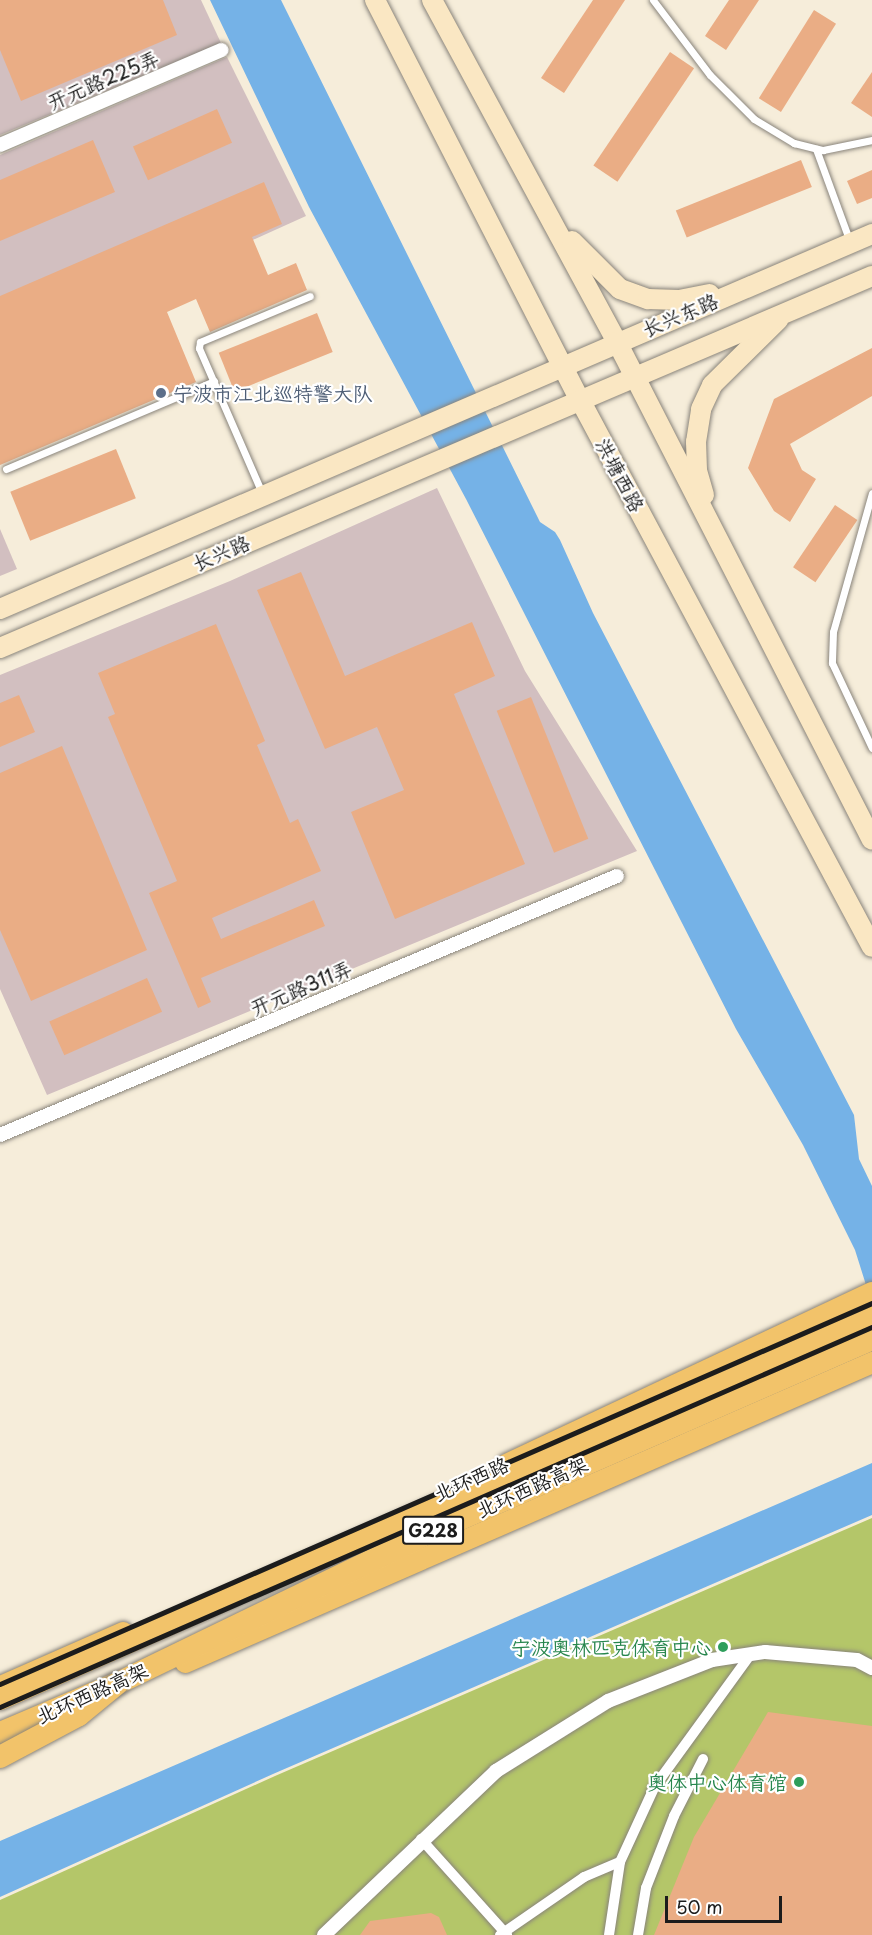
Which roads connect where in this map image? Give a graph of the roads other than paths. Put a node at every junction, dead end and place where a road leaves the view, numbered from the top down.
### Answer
1 (375, 0) edge
2 (432, 0) edge
3 (653, 0) edge
4 (222, 50) dead end
5 (872, 140) edge
6 (0, 145) edge
7 (816, 148) junction
8 (544, 207) junction
9 (872, 234) edge
10 (850, 243) junction
11 (872, 276) edge
12 (745, 288) junction
13 (310, 296) dead end
14 (789, 310) junction
15 (617, 342) junction
16 (563, 365) junction
17 (632, 375) junction
18 (214, 381) junction
19 (579, 398) junction
20 (426, 424) joint
21 (504, 430) joint
22 (6, 469) dead end
23 (872, 493) edge
24 (263, 495) junction
25 (719, 544) junction
26 (0, 609) edge
27 (0, 648) edge
28 (872, 747) edge
29 (872, 840) edge
30 (617, 876) dead end
31 (872, 947) edge
32 (0, 1135) edge
33 (872, 1292) edge
34 (872, 1314) edge
35 (872, 1339) edge
36 (872, 1362) edge
37 (751, 1654) junction
38 (872, 1668) edge
39 (118, 1683) junction
40 (0, 1686) edge
41 (0, 1699) edge
42 (0, 1733) edge
43 (0, 1742) edge
44 (0, 1757) edge
45 (703, 1759) dead end
46 (421, 1839) junction
47 (620, 1862) junction
48 (329, 1932) edge
49 (504, 1934) edge
50 (609, 1935) edge
51 (638, 1935) edge

1 - 16 main road, 洪塘西路
2 - 8 main road
3 - 7 lane
4 - 6 street, 开元路225弄
5 - 7 lane
7 - 10 lane
8 - 12 main road
8 - 15 main road
9 - 10 main road, 长兴东路
10 - 12 main road, 长兴东路
11 - 14 main road, 长兴东路
12 - 15 main road, 长兴东路
13 - 18 lane
14 - 17 main road, 长兴东路
14 - 25 main road
15 - 16 main road, 长兴东路
15 - 17 main road
16 - 19 main road, 洪塘西路
16 - 20 main road, 长兴东路
17 - 19 main road, 长兴东路
17 - 25 main road
18 - 22 lane
18 - 24 lane
19 - 21 main road, 长兴东路
19 - 31 main road, 洪塘西路
20 - 24 main road, 长兴路
21 - 27 main road, 长兴路
23 - 28 lane
24 - 26 main road, 长兴路
25 - 29 main road
30 - 32 street, 开元路311弄
33 - 40 main road, 北环西路
34 - 41 highway, 北环西路高架 / G228
35 - 39 highway, 北环西路高架 / G228
36 - 43 main road
37 - 38 street
37 - 46 street
37 - 47 street
39 - 42 highway, 北环西路高架 / G228, bridge
39 - 44 highway, bridge
45 - 51 street
46 - 48 street
46 - 49 street
47 - 49 street
47 - 50 street

